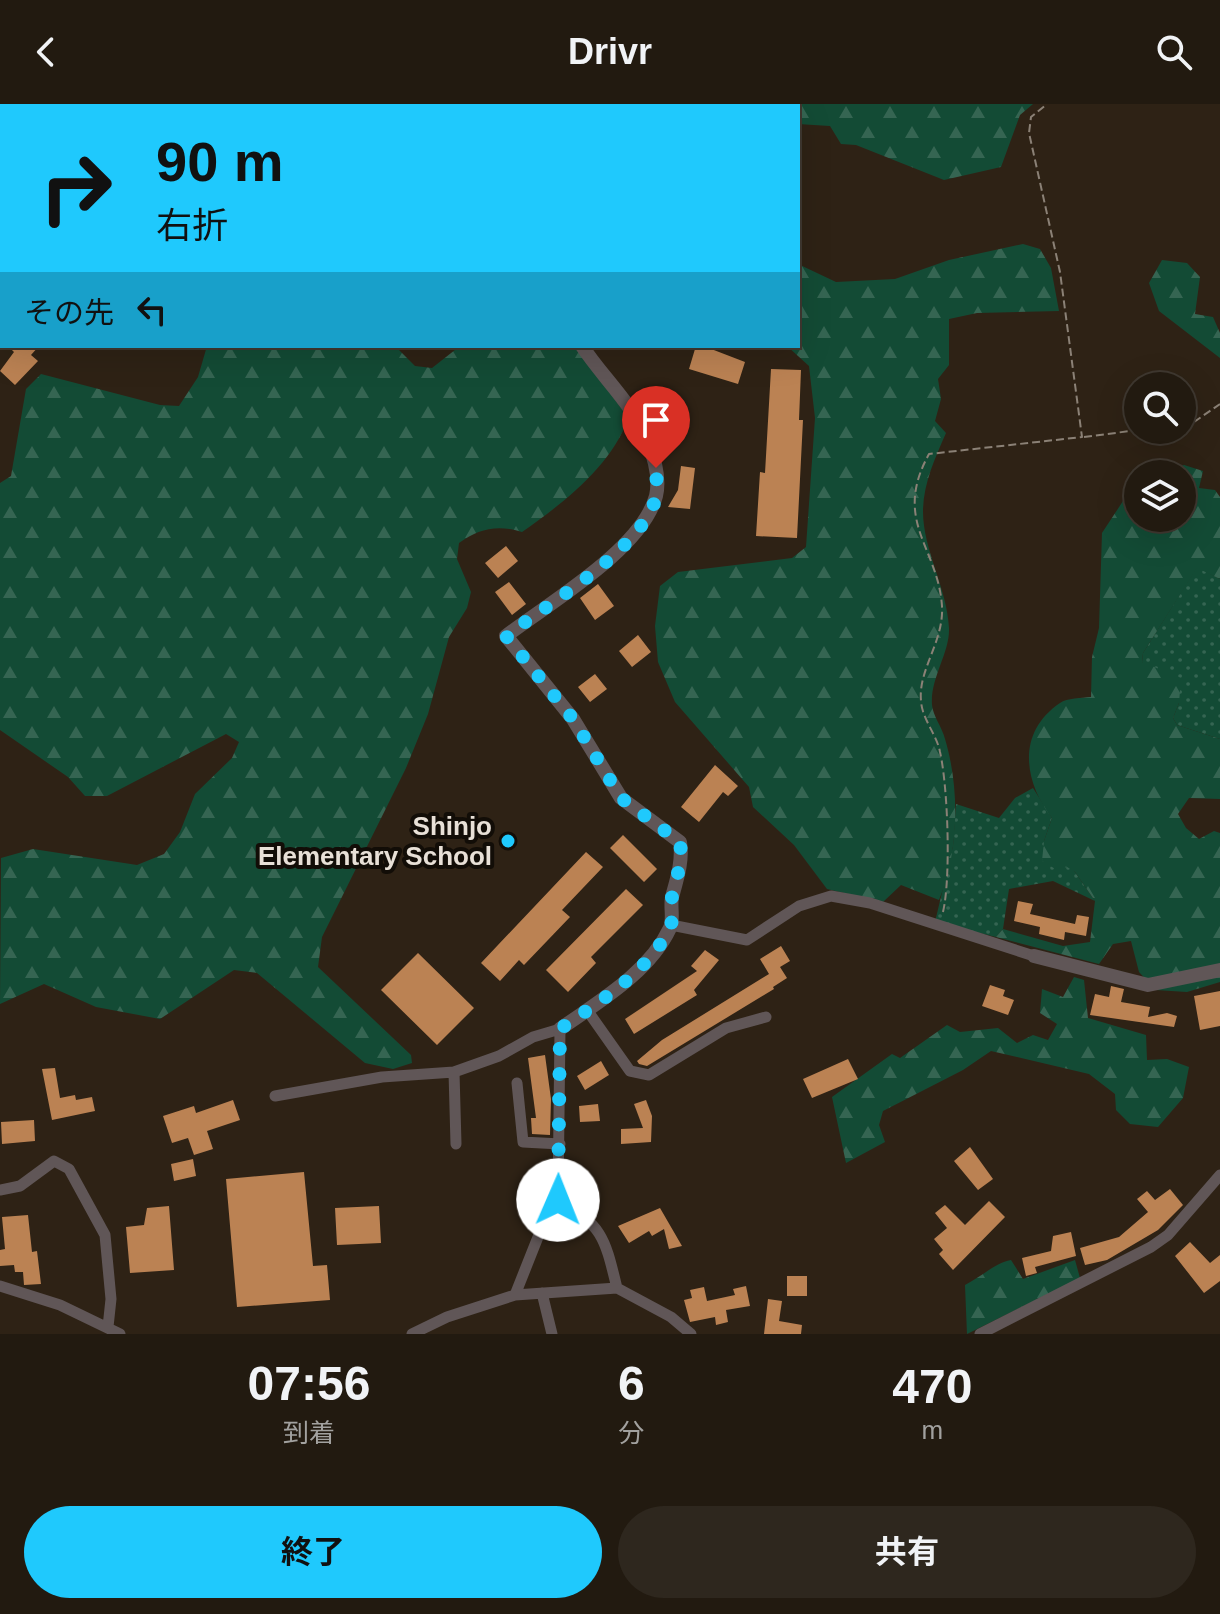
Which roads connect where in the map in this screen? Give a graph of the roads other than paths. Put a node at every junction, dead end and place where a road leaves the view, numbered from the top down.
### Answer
1 (584, 348) edge
2 (671, 925) junction
3 (1034, 956) joint
4 (1220, 970) edge
5 (587, 1010) junction
6 (766, 1017) dead end
7 (560, 1029) junction
8 (454, 1072) junction
9 (517, 1083) dead end
10 (275, 1096) dead end
11 (456, 1144) dead end
12 (560, 1144) junction
13 (1219, 1180) edge
14 (0, 1190) edge
15 (558, 1200) junction
16 (0, 1286) edge
17 (617, 1288) junction
18 (542, 1293) junction
19 (515, 1295) junction
20 (108, 1327) junction
21 (120, 1334) edge
22 (412, 1334) edge
23 (552, 1334) edge
24 (691, 1334) edge
25 (980, 1334) edge

1 - 2 street
2 - 3 street
2 - 5 street
3 - 4 street
5 - 6 street
5 - 7 street
7 - 8 street
7 - 12 street
8 - 10 street
8 - 11 street
9 - 12 street
12 - 15 street
13 - 25 street
14 - 20 street
15 - 17 street
15 - 19 street
16 - 20 street
17 - 18 street
17 - 24 street
18 - 19 street
18 - 23 street
19 - 22 street
20 - 21 street

